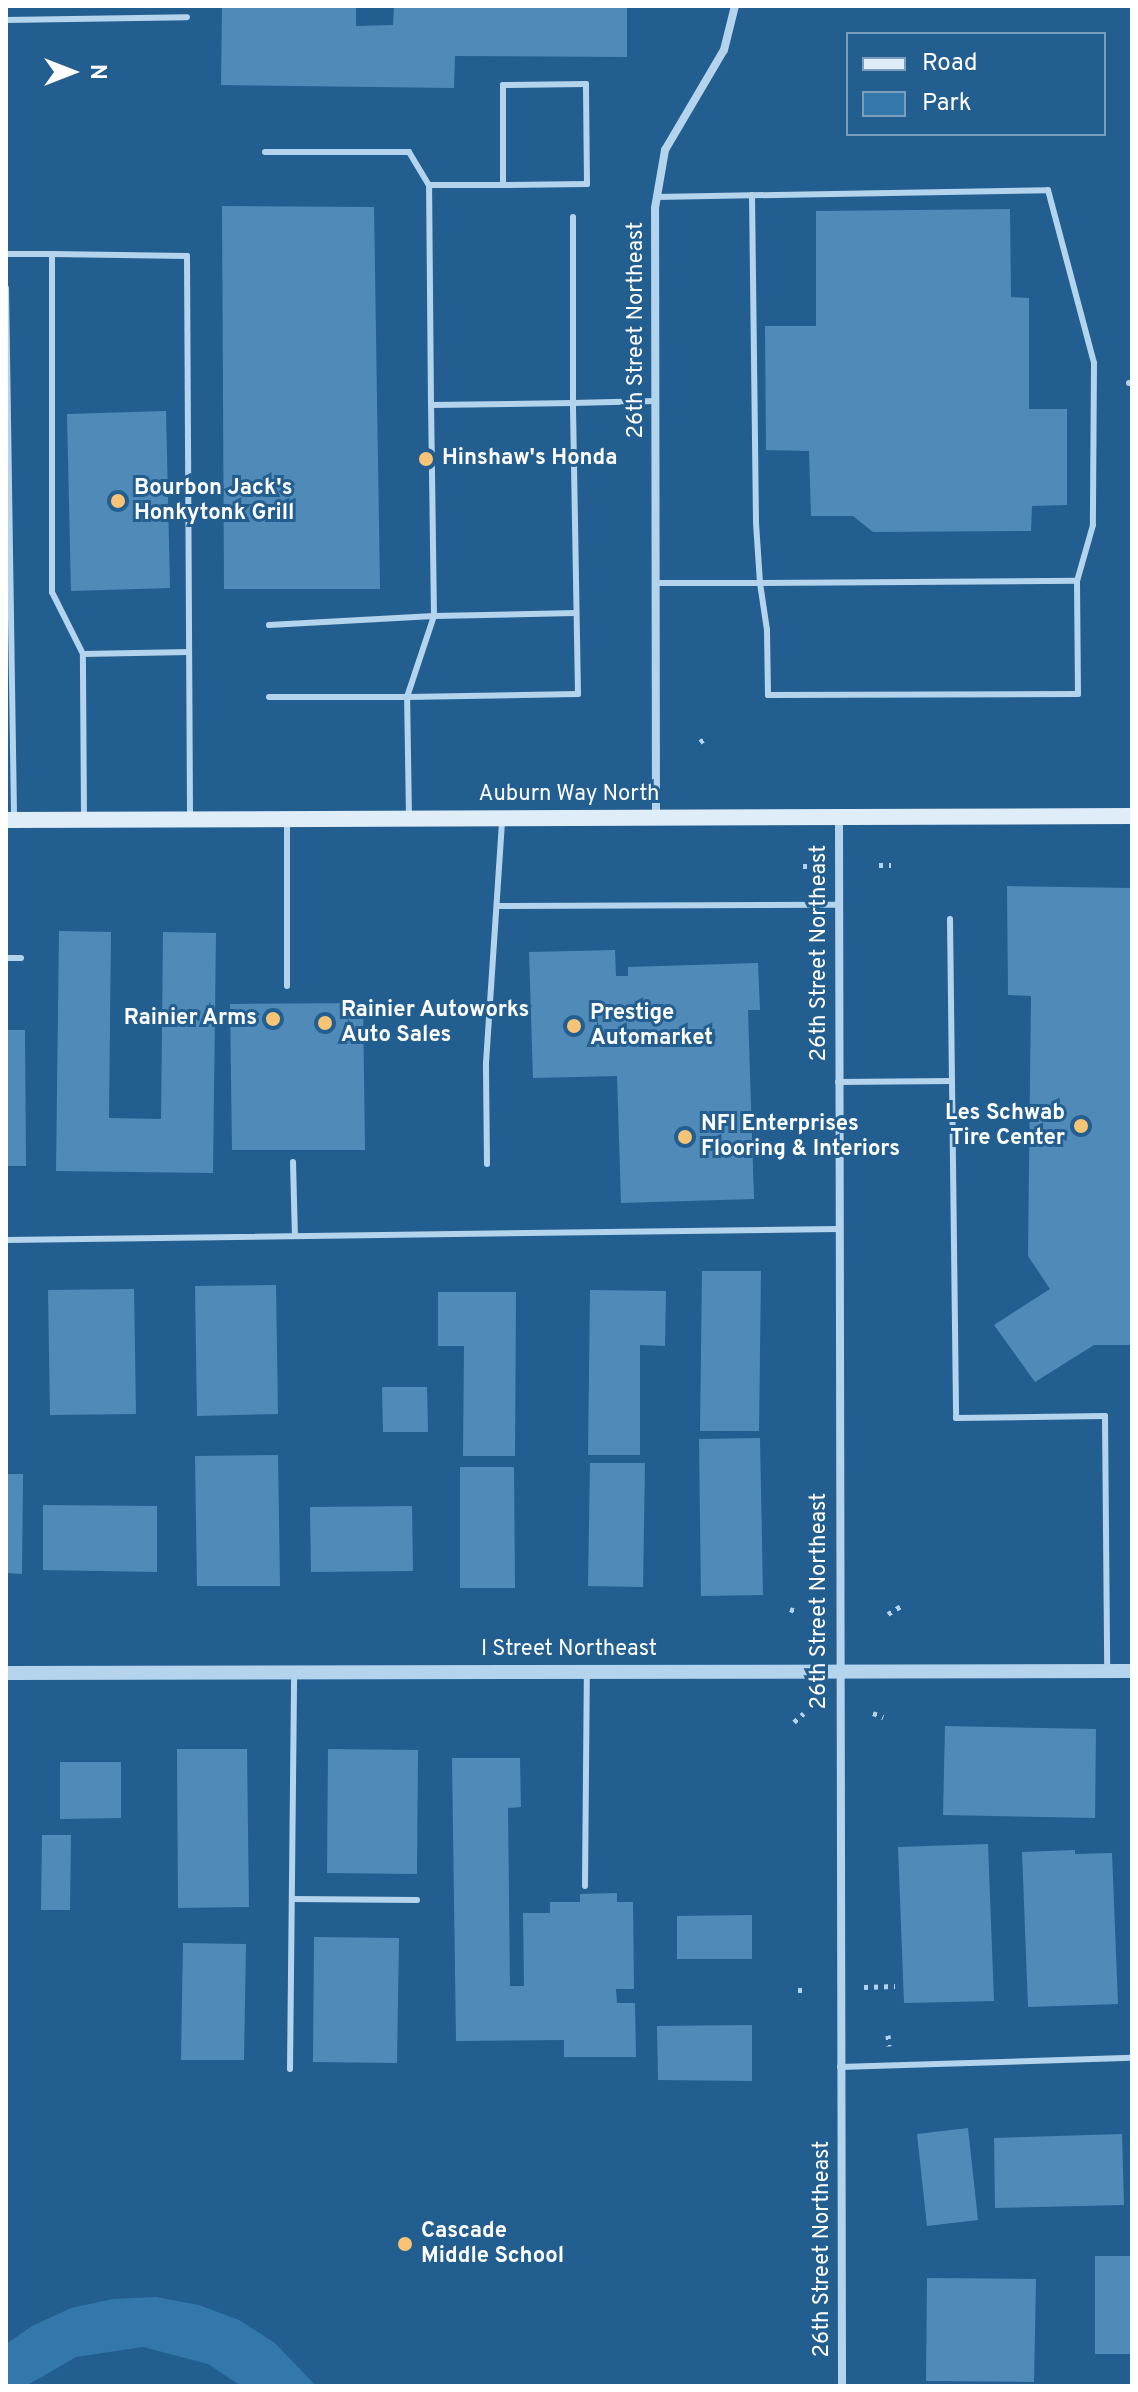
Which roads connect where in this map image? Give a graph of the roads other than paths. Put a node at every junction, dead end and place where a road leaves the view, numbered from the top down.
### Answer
1 (735, 6) edge
2 (187, 17) dead end
3 (6, 20) edge
4 (265, 152) dead end
5 (429, 185) junction
6 (503, 185) junction
7 (752, 195) junction
8 (656, 197) junction
9 (573, 217) dead end
10 (6, 254) edge
11 (52, 254) junction
12 (6, 288) edge
13 (6, 325) edge
14 (654, 401) junction
15 (573, 403) junction
16 (431, 405) junction
17 (1077, 581) junction
18 (655, 583) junction
19 (760, 583) junction
20 (576, 613) junction
21 (434, 616) junction
22 (269, 625) dead end
23 (189, 652) junction
24 (83, 654) junction
25 (269, 697) dead end
26 (407, 697) junction
27 (839, 815) junction
28 (1132, 816) edge
29 (503, 817) junction
30 (656, 817) junction
31 (409, 818) junction
32 (190, 819) junction
33 (287, 819) junction
34 (10, 820) edge
35 (84, 820) junction
36 (838, 905) junction
37 (497, 906) junction
38 (950, 919) dead end
39 (6, 958) edge
40 (21, 958) dead end
41 (287, 986) dead end
42 (952, 1081) junction
43 (838, 1082) junction
44 (293, 1162) dead end
45 (487, 1164) dead end
46 (838, 1229) junction
47 (295, 1236) junction
48 (6, 1240) edge
49 (587, 1671) junction
50 (838, 1671) junction
51 (1107, 1671) junction
52 (1132, 1671) edge
53 (294, 1672) junction
54 (6, 1673) edge
55 (585, 1886) dead end
56 (292, 1899) junction
57 (417, 1900) dead end
58 (1132, 2058) edge
59 (840, 2067) junction
60 (290, 2069) dead end
61 (842, 2386) edge

1 - 8 street, 26th Street Northeast
2 - 3 lane
4 - 5 lane
5 - 6 lane
5 - 16 lane
6 - 6 lane
7 - 8 lane
7 - 17 lane
7 - 19 lane
8 - 14 street, 26th Street Northeast
9 - 15 lane
10 - 11 lane
11 - 23 lane
11 - 24 lane
12 - 13 lane
13 - 34 lane
14 - 15 lane
14 - 18 street, 26th Street Northeast
15 - 16 lane
15 - 20 lane
16 - 21 lane
17 - 19 lane
17 - 19 lane
18 - 19 lane
18 - 30 street, 26th Street Northeast
20 - 21 lane
20 - 26 lane
21 - 22 lane
21 - 26 lane
23 - 24 lane
23 - 32 lane
24 - 35 lane
25 - 26 lane
26 - 31 lane
27 - 28 main road, Auburn Way North
27 - 30 main road, Auburn Way North
27 - 36 street, 26th Street Northeast
29 - 30 main road, Auburn Way North
29 - 31 main road, Auburn Way North
29 - 37 lane
31 - 33 main road, Auburn Way North
32 - 33 main road, Auburn Way North
32 - 35 main road, Auburn Way North
33 - 41 lane
34 - 35 main road, Auburn Way North
36 - 37 lane
36 - 43 street, 26th Street Northeast
37 - 45 lane
38 - 42 lane
39 - 40 lane
42 - 43 lane
42 - 51 lane
43 - 46 street, 26th Street Northeast
44 - 47 lane
46 - 47 lane
46 - 50 street, 26th Street Northeast
47 - 48 lane
49 - 50 street, I Street Northeast
49 - 53 street, I Street Northeast
49 - 55 lane
50 - 51 street, I Street Northeast
50 - 59 street, 26th Street Northeast
51 - 52 street, I Street Northeast
53 - 54 street, I Street Northeast
53 - 56 lane
56 - 57 lane
56 - 60 lane
58 - 59 lane
59 - 61 street, 26th Street Northeast

